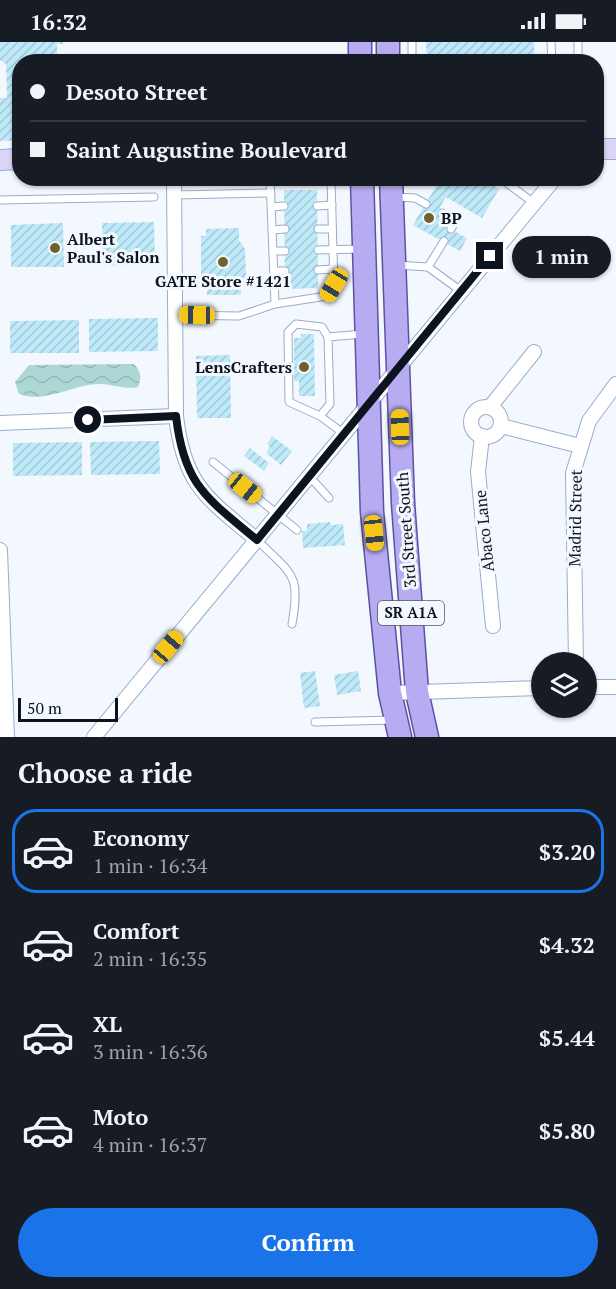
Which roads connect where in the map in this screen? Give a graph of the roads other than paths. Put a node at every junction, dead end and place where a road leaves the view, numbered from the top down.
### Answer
1 (174, 186) edge
2 (270, 186) edge
3 (331, 186) edge
4 (362, 186) edge
5 (511, 186) edge
6 (548, 186) edge
7 (392, 188) edge
8 (271, 193) junction
9 (174, 195) junction
10 (154, 197) dead end
11 (0, 200) edge
12 (534, 203) junction
13 (426, 204) dead end
14 (332, 205) junction
15 (284, 206) dead end
16 (317, 206) dead end
17 (272, 207) junction
18 (441, 213) dead end
19 (285, 229) dead end
20 (318, 229) dead end
21 (332, 229) junction
22 (451, 229) dead end
23 (272, 230) junction
24 (444, 242) dead end
25 (333, 249) junction
26 (364, 249) junction
27 (318, 250) dead end
28 (273, 251) junction
29 (285, 251) dead end
30 (394, 265) junction
31 (428, 267) junction
32 (318, 270) dead end
33 (333, 270) junction
34 (285, 271) dead end
35 (274, 272) junction
36 (461, 291) junction
37 (275, 304) junction
38 (175, 315) junction
39 (366, 334) junction
40 (328, 336) junction
41 (534, 352) dead end
42 (398, 366) junction
43 (616, 384) edge
44 (367, 404) junction
45 (490, 407) junction
46 (176, 416) junction
47 (320, 416) junction
48 (0, 423) edge
49 (501, 426) junction
50 (343, 433) junction
51 (482, 436) junction
52 (580, 446) junction
53 (213, 462) dead end
54 (309, 476) junction
55 (329, 498) dead end
56 (278, 514) junction
57 (297, 530) dead end
58 (257, 540) junction
59 (0, 550) edge
60 (292, 624) dead end
61 (493, 626) dead end
62 (576, 652) edge
63 (597, 687) edge
64 (616, 687) edge
65 (531, 688) edge
66 (417, 692) junction
67 (390, 693) junction
68 (315, 722) dead end
69 (398, 728) edge
70 (7, 737) edge
71 (94, 737) edge
72 (427, 737) edge

1 - 9 street
2 - 8 lane
3 - 14 lane
4 - 26 main road, 3rd Street South / SR A1A
5 - 12 lane
6 - 12 street
7 - 13 lane
7 - 30 main road, 3rd Street South / SR A1A
8 - 9 lane
8 - 17 lane
9 - 38 street
10 - 11 lane
12 - 36 street
14 - 16 lane
14 - 21 lane
15 - 17 lane
17 - 23 lane
18 - 22 lane
19 - 23 lane
20 - 21 lane
21 - 25 lane
23 - 28 lane
24 - 31 lane
25 - 26 lane
25 - 27 lane
25 - 33 lane
26 - 39 main road, 3rd Street South / SR A1A
28 - 29 lane
28 - 35 lane
30 - 31 lane
30 - 42 main road, 3rd Street South / SR A1A
31 - 36 lane
32 - 33 lane
33 - 37 lane
34 - 35 lane
35 - 37 lane
36 - 42 street
37 - 38 lane
38 - 46 street
39 - 40 lane
39 - 44 main road, 3rd Street South / SR A1A
40 - 47 lane
40 - 47 lane
41 - 45 street
42 - 44 street
42 - 66 main road, 3rd Street South / SR A1A
43 - 52 street, Madrid Street
44 - 50 street
44 - 67 main road, 3rd Street South / SR A1A
45 - 49 street
45 - 51 street
46 - 48 street
46 - 58 street
47 - 50 lane
49 - 51 street
49 - 52 street
50 - 54 street
51 - 61 street, Abaco Lane
52 - 62 street, Madrid Street
53 - 56 lane
54 - 55 lane
54 - 56 street
56 - 57 lane
56 - 58 street
58 - 60 lane
58 - 71 street
59 - 70 street
63 - 64 street
65 - 66 street
66 - 67 street
66 - 72 main road, 3rd Street South / SR A1A
67 - 69 main road, 3rd Street South / SR A1A
68 - 69 lane

